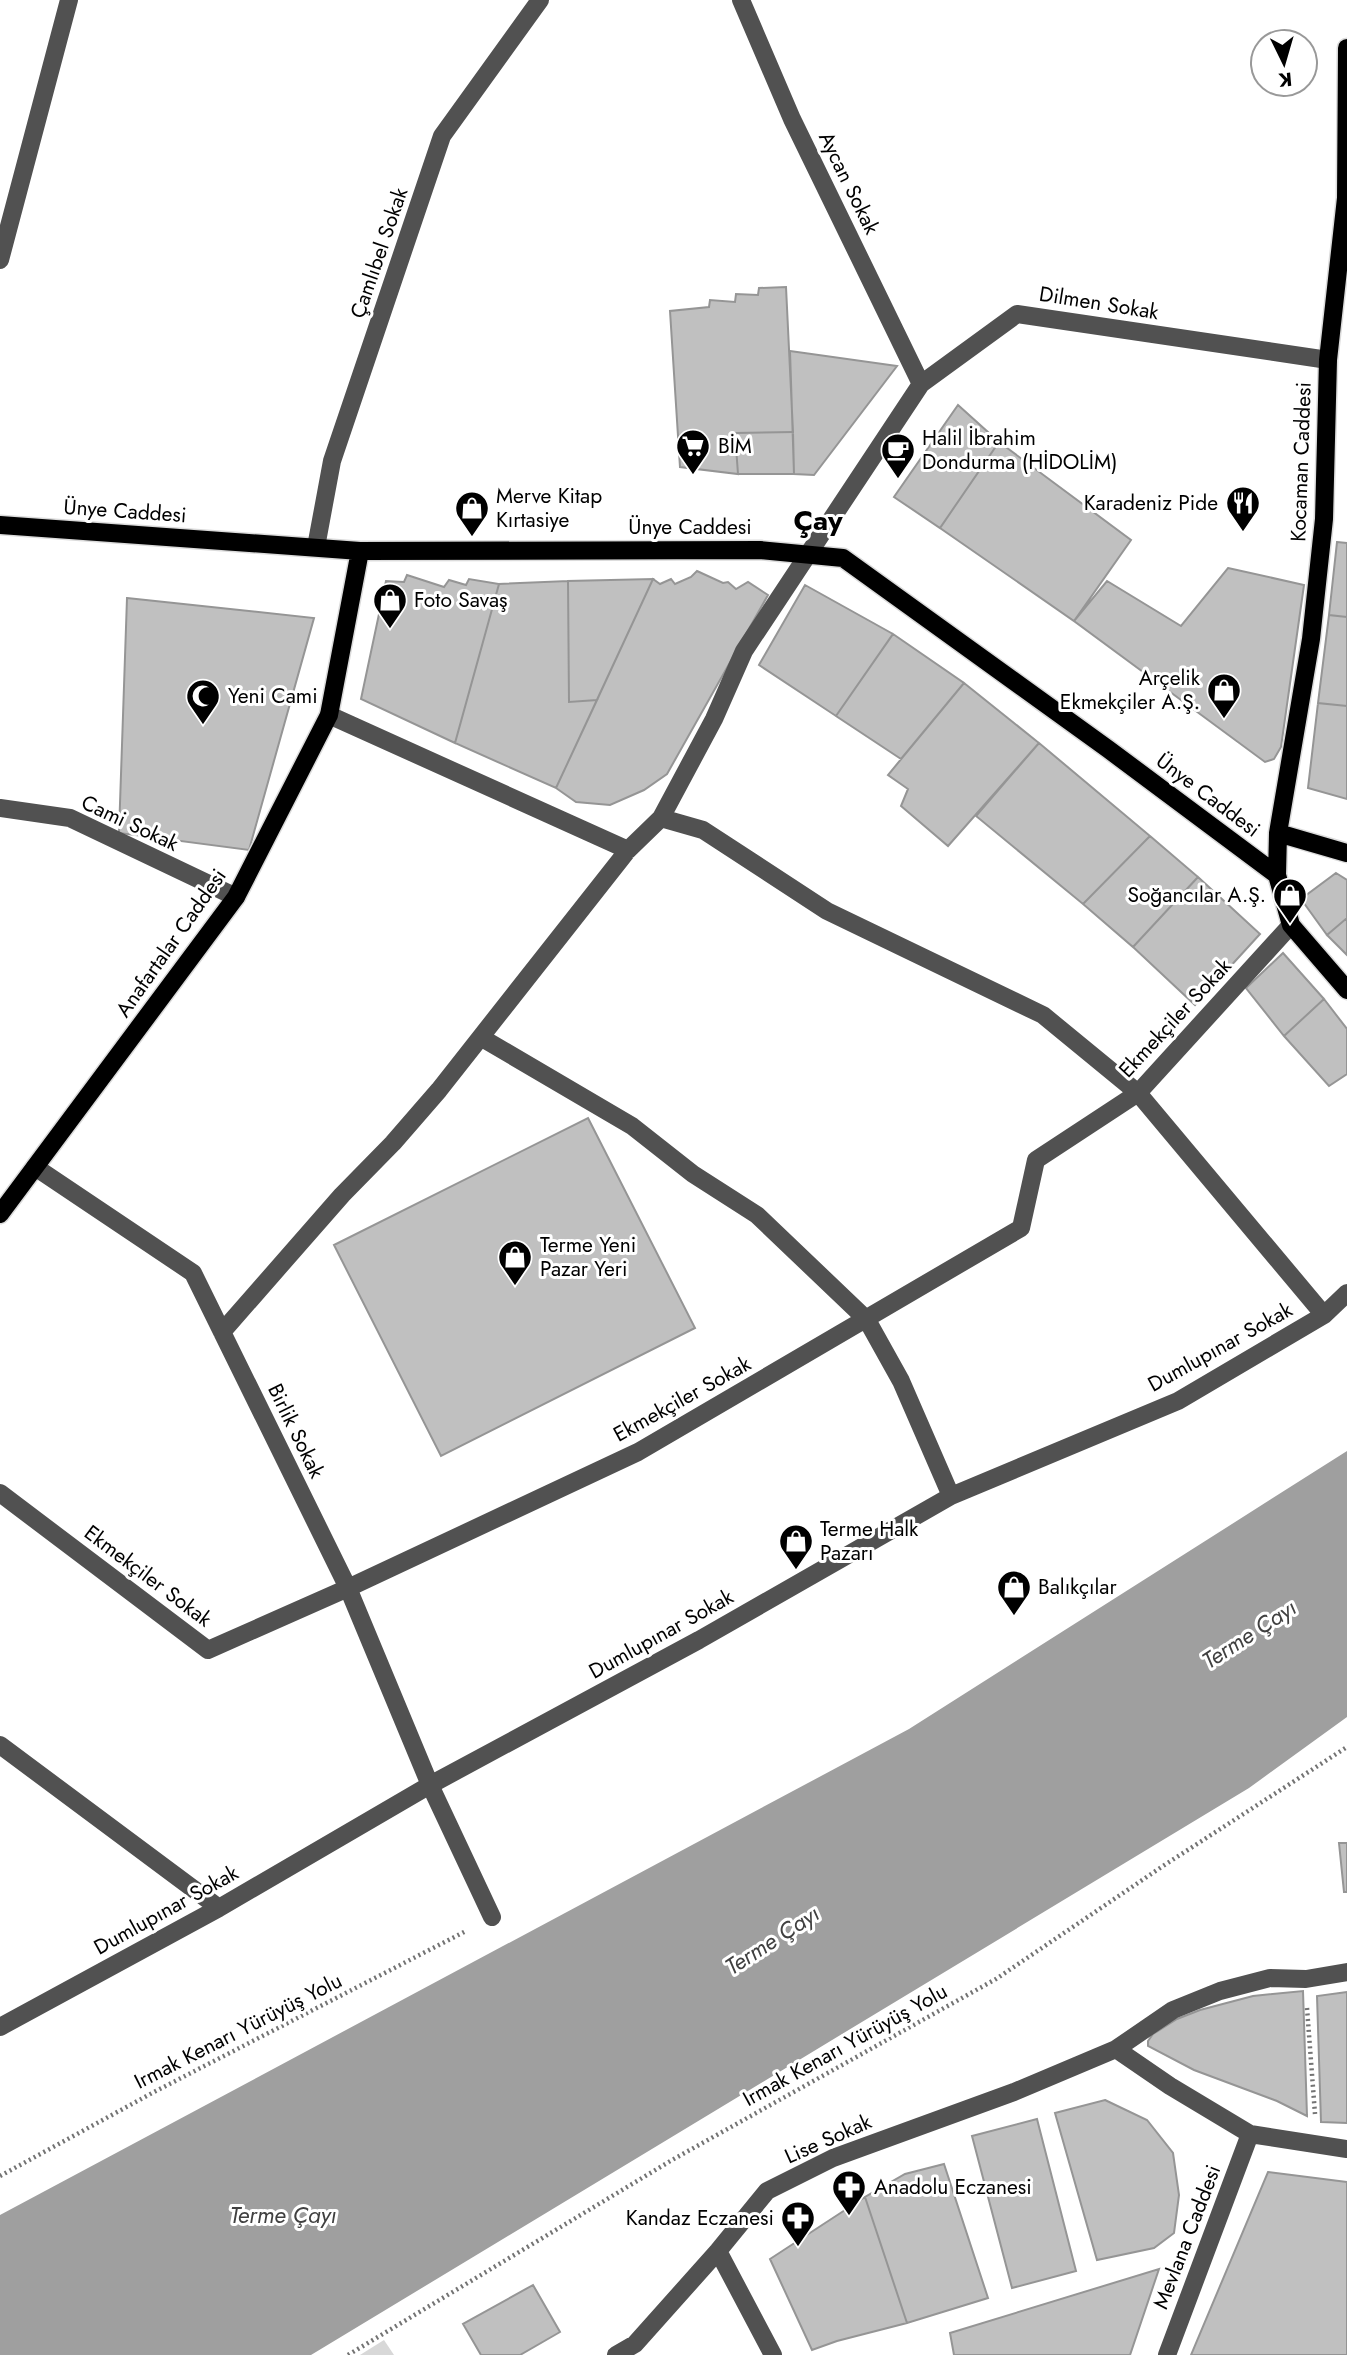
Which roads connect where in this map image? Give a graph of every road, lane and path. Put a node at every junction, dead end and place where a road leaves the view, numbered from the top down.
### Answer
1 (69, 0) edge
2 (540, 0) edge
3 (741, 0) edge
4 (1347, 57) edge
5 (0, 260) edge
6 (1328, 360) junction
7 (921, 384) junction
8 (0, 525) edge
9 (316, 547) junction
10 (360, 551) junction
11 (807, 554) junction
12 (329, 715) junction
13 (0, 807) edge
14 (661, 818) junction
15 (1278, 833) junction
16 (628, 850) junction
17 (1347, 853) edge
18 (1277, 875) junction
19 (236, 897) junction
20 (1291, 925) junction
21 (1347, 990) edge
22 (482, 1038) junction
23 (1139, 1093) junction
24 (35, 1167) junction
25 (0, 1214) edge
26 (1347, 1293) edge
27 (1324, 1315) junction
28 (867, 1320) junction
29 (222, 1332) junction
30 (0, 1493) edge
31 (951, 1496) junction
32 (348, 1588) junction
33 (0, 1745) edge
34 (1347, 1747) edge
35 (430, 1785) junction
36 (219, 1908) junction
37 (492, 1917) joint
38 (1347, 1972) edge
39 (1306, 1979) junction
40 (0, 2026) edge
41 (1116, 2049) junction
42 (1250, 2134) junction
43 (1317, 2143) junction
44 (1347, 2149) edge
45 (0, 2176) edge
46 (718, 2252) junction
47 (348, 2355) edge
48 (617, 2355) edge
49 (774, 2355) edge
50 (1167, 2355) edge

1 - 5 street
2 - 9 street, Çamlıbel Sokak
3 - 7 street, Aycan Sokak
4 - 6 main road, Kocaman Caddesi
6 - 7 street, Dilmen Sokak
6 - 15 main road, Kocaman Caddesi
7 - 11 street, Dilmen Sokak
8 - 9 main road, Ünye Caddesi
9 - 10 main road, Ünye Caddesi
10 - 11 main road, Ünye Caddesi
10 - 12 main road, Anafartalar Caddesi
11 - 14 street, Dilmen Sokak
11 - 18 main road, Ünye Caddesi
12 - 16 street
12 - 19 main road, Anafartalar Caddesi
13 - 19 street, Cami Sokak
14 - 16 street, Dilmen Sokak
14 - 23 street
15 - 17 main road
15 - 18 main road, Kocaman Caddesi
16 - 22 street, Dilmen Sokak
18 - 20 main road, Kocaman Caddesi
19 - 24 main road, Anafartalar Caddesi
20 - 21 main road
20 - 23 street, Ekmekçiler Sokak
22 - 28 street
22 - 29 street, Dilmen Sokak
23 - 27 street
23 - 28 street, Ekmekçiler Sokak
24 - 25 main road, Anafartalar Caddesi
24 - 29 street, Birlik Sokak
26 - 27 street, Dumlupınar Sokak
27 - 31 street, Dumlupınar Sokak
28 - 31 street
28 - 32 street, Ekmekçiler Sokak
29 - 32 street, Birlik Sokak
30 - 32 street, Ekmekçiler Sokak
31 - 35 street, Dumlupınar Sokak
32 - 35 street, Birlik Sokak
33 - 36 street
34 - 47 path, Irmak Kenarı Yürüyüş Yolu
35 - 36 street, Dumlupınar Sokak
35 - 37 street, Birlik Sokak
36 - 40 street, Dumlupınar Sokak
37 - 45 path, Irmak Kenarı Yürüyüş Yolu
38 - 39 street, Lise Sokak
39 - 41 street, Lise Sokak
39 - 43 path
41 - 42 street
41 - 46 street, Lise Sokak
42 - 43 street
42 - 50 street, Mevlana Caddesi
43 - 44 street
46 - 48 street, Lise Sokak
46 - 49 street

